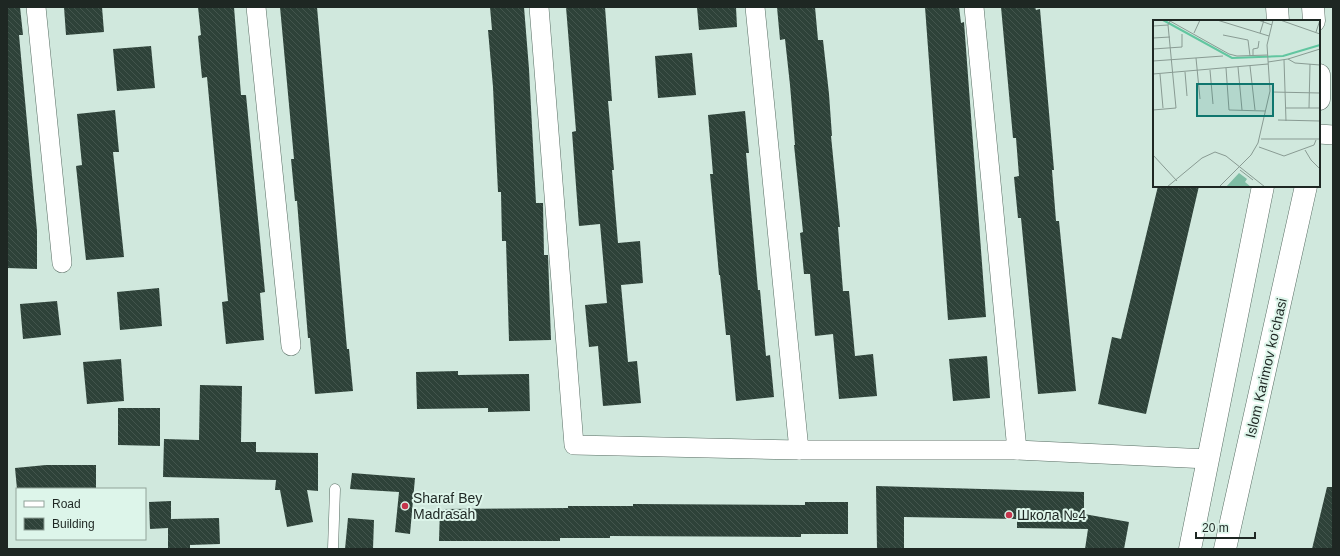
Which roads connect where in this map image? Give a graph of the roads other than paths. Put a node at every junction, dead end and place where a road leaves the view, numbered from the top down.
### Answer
1 (36, 7) edge
2 (256, 7) edge
3 (539, 7) edge
4 (755, 7) edge
5 (974, 7) edge
6 (1277, 7) edge
7 (1313, 7) edge
8 (1278, 20) edge
9 (1314, 20) edge
10 (1320, 134) edge
11 (1333, 135) edge
12 (1263, 187) edge
13 (1306, 187) edge
14 (62, 263) dead end
15 (291, 346) dead end
16 (799, 450) junction
17 (1017, 450) junction
18 (1208, 459) junction
19 (335, 489) dead end
20 (333, 549) edge
21 (1190, 549) edge
22 (1225, 549) edge

1 - 14 street
2 - 15 street
3 - 16 street
4 - 16 street
5 - 17 street
6 - 8 main road
7 - 9 main road
10 - 11 street
12 - 18 main road
13 - 22 main road, Islom Karimov ko‘chasi
16 - 17 street
17 - 18 street
18 - 21 main road
19 - 20 lane

